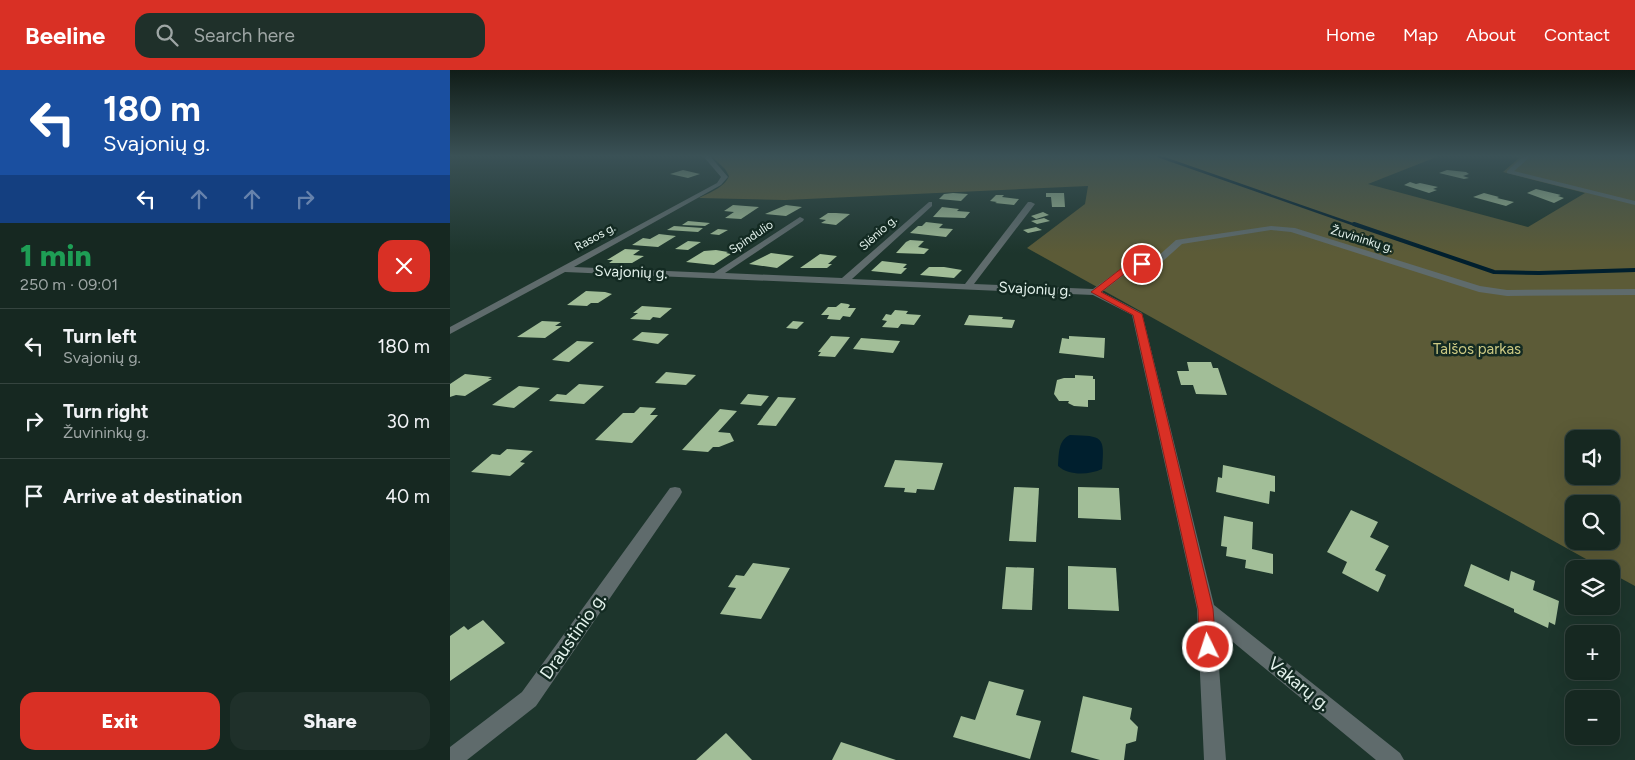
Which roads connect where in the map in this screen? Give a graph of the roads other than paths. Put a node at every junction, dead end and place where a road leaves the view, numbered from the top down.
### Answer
1 (712, 188) edge
2 (1575, 188) edge
3 (1635, 203) edge
4 (929, 204) dead end
5 (1031, 204) dead end
6 (800, 219) dead end
7 (564, 269) junction
8 (717, 275) junction
9 (844, 281) junction
10 (968, 286) junction
11 (1095, 292) junction
12 (1635, 292) edge
13 (450, 331) edge
14 (675, 492) dead end
15 (1206, 609) junction
16 (450, 760) edge
17 (1215, 760) edge
18 (1393, 760) edge

1 - 7 street, Rasos g.
2 - 3 street
4 - 9 street, Slėnio g.
5 - 10 street
6 - 8 street, Spindulio
7 - 8 street, Svajonių g.
7 - 13 street, Rasos g.
8 - 9 street, Svajonių g.
9 - 10 street, Svajonių g.
10 - 11 street, Svajonių g.
11 - 12 street, Žuvininkų g.
11 - 15 street, Svajonių g.
14 - 16 street, Draustinio g.
15 - 17 street, Svajonių g.
15 - 18 street, Vakarų g.

